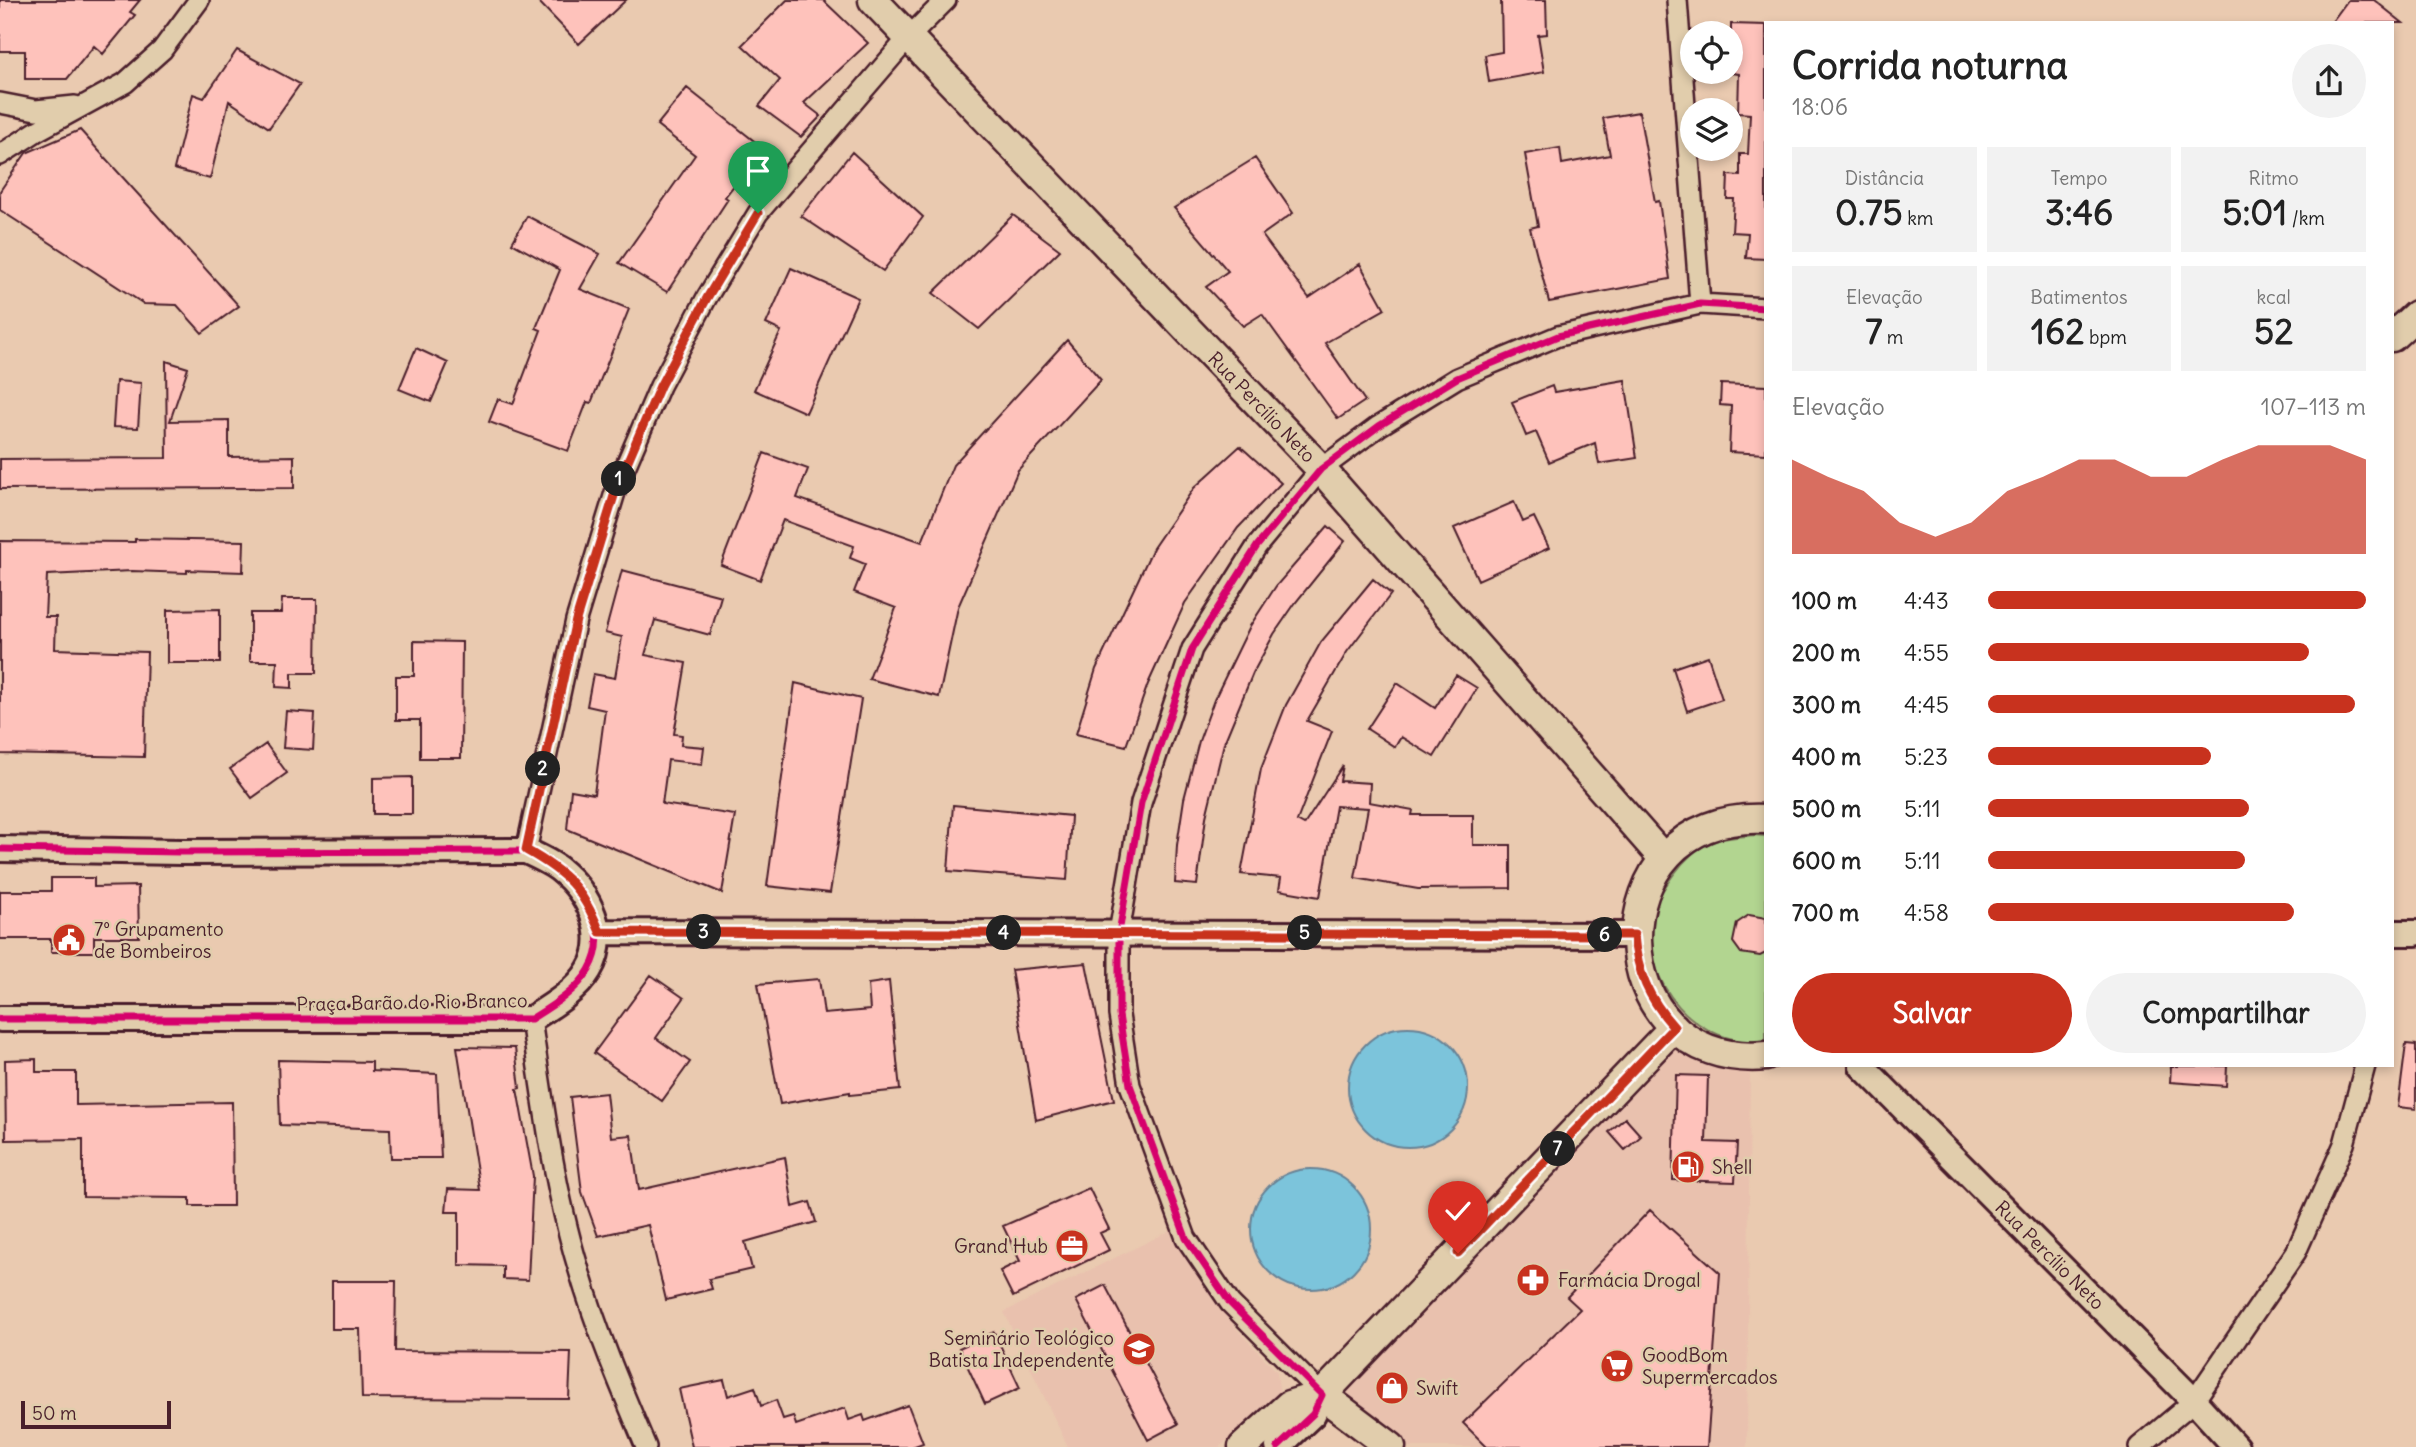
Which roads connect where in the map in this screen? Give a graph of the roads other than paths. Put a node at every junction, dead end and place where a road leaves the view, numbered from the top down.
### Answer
1 (199, 0) edge
2 (873, 0) edge
3 (946, 0) edge
4 (1677, 0) edge
5 (908, 38) junction
6 (0, 103) edge
7 (86, 104) junction
8 (0, 155) edge
9 (1700, 304) junction
10 (1764, 308) edge
11 (2416, 315) edge
12 (2394, 335) edge
13 (1321, 469) junction
14 (1764, 819) edge
15 (0, 849) edge
16 (526, 850) junction
17 (1664, 859) junction
18 (600, 932) junction
19 (1119, 933) junction
20 (2394, 933) edge
21 (2416, 933) edge
22 (1634, 935) junction
23 (0, 1018) edge
24 (531, 1019) junction
25 (1674, 1027) junction
26 (1764, 1056) edge
27 (1863, 1067) edge
28 (2365, 1067) edge
29 (1322, 1395) junction
30 (2194, 1401) junction
31 (646, 1447) edge
32 (1243, 1447) edge
33 (1278, 1447) edge
34 (1391, 1447) edge
35 (2139, 1447) edge
36 (2236, 1447) edge

1 - 7 street
2 - 5 main road, Rua Percílio Neto
3 - 5 street
4 - 9 street
5 - 13 main road, Rua Percílio Neto
5 - 16 street
6 - 7 street
7 - 8 street
9 - 10 street
9 - 13 street
11 - 12 main road
13 - 17 main road, Rua Percílio Neto
13 - 19 street
14 - 17 main road
15 - 16 street
16 - 18 street
17 - 22 main road
18 - 19 street
18 - 24 street, Praça Barão do Rio Branco
19 - 22 street
19 - 29 street
20 - 21 street
22 - 25 main road
23 - 24 street, Praça Barão do Rio Branco
24 - 31 street
25 - 26 main road
25 - 29 main road
27 - 30 street, Rua Percílio Neto
28 - 30 street
29 - 32 main road
29 - 33 street
29 - 34 main road
30 - 35 street
30 - 36 street, Rua Percílio Neto

